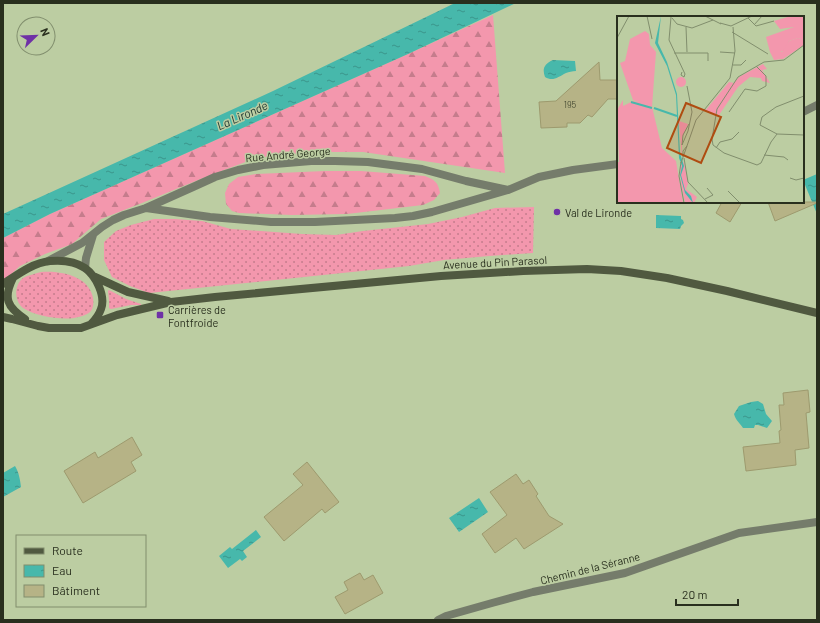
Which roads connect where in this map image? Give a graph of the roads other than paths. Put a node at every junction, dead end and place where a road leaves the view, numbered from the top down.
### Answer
1 (817, 105) edge
2 (804, 112) edge
3 (617, 164) edge
4 (508, 190) junction
5 (146, 208) junction
6 (94, 234) junction
7 (48, 261) junction
8 (85, 268) junction
9 (92, 276) junction
10 (13, 278) junction
11 (3, 284) edge
12 (171, 302) junction
13 (817, 313) edge
14 (3, 317) edge
15 (30, 323) junction
16 (90, 325) junction
17 (817, 522) edge
18 (438, 620) edge

1 - 2 street
3 - 4 street, Rue André George
4 - 5 street, Rue André George
4 - 5 street, Rue André George
5 - 6 street, Rue André George
6 - 7 street, Rue André George
6 - 8 street
7 - 8 street
7 - 10 street
8 - 9 street
9 - 12 street, Avenue du Pin Parasol
9 - 16 street
10 - 11 street
10 - 15 street
12 - 13 street, Avenue du Pin Parasol
12 - 16 street, Avenue du Pin Parasol
14 - 15 street
15 - 16 street
17 - 18 street, Chemin de la Séranne

